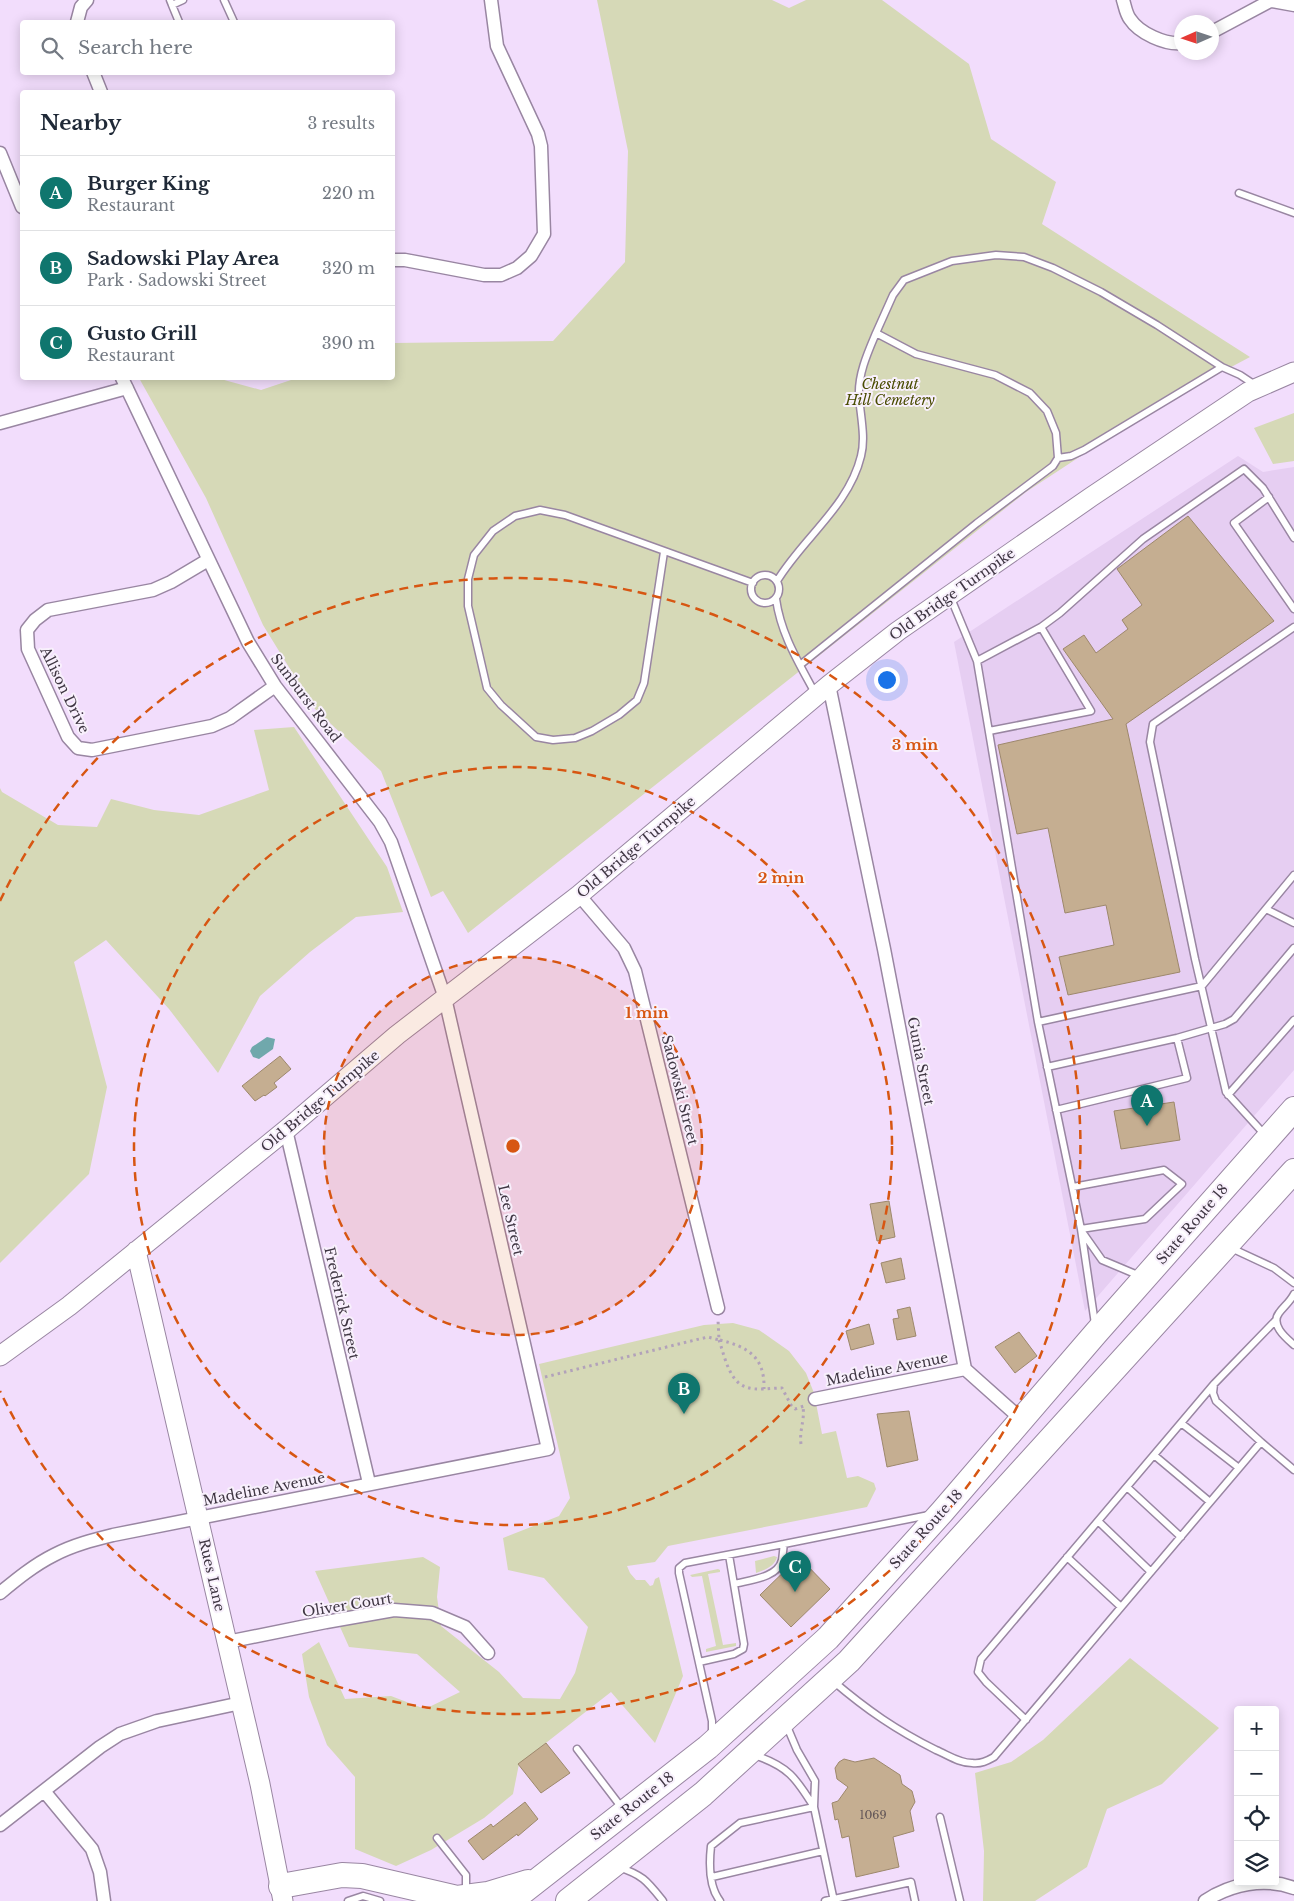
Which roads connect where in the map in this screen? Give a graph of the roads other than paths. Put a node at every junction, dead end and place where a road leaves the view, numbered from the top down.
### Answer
1 (88, 0) edge
2 (183, 0) edge
3 (224, 0) edge
4 (491, 0) edge
5 (1123, 0) edge
6 (1268, 1) edge
7 (171, 3) edge
8 (1294, 5) edge
9 (78, 20) edge
10 (178, 20) edge
11 (233, 20) edge
12 (1219, 28) edge
13 (1174, 44) edge
14 (93, 75) edge
15 (100, 90) edge
16 (0, 152) edge
17 (1239, 193) dead end
18 (20, 201) edge
19 (1294, 213) edge
20 (395, 260) edge
21 (876, 333) junction
22 (1222, 367) junction
23 (1294, 372) edge
24 (124, 383) edge
25 (1258, 388) junction
26 (0, 423) edge
27 (1058, 458) junction
28 (1269, 498) junction
29 (1294, 538) edge
30 (664, 552) junction
31 (208, 560) junction
32 (777, 581) junction
33 (752, 583) junction
34 (950, 595) junction
35 (776, 599) junction
36 (1294, 609) edge
37 (1294, 626) edge
38 (1041, 627) junction
39 (977, 661) junction
40 (800, 665) junction
41 (275, 686) junction
42 (823, 690) junction
43 (989, 731) junction
44 (1293, 879) edge
45 (579, 896) junction
46 (1266, 909) junction
47 (1294, 923) edge
48 (1294, 948) edge
49 (1202, 986) junction
50 (445, 998) junction
51 (1294, 1020) edge
52 (1038, 1022) junction
53 (1211, 1028) junction
54 (1177, 1038) junction
55 (1047, 1067) junction
56 (1228, 1094) junction
57 (1294, 1108) edge
58 (1056, 1110) junction
59 (286, 1130) junction
60 (1268, 1138) junction
61 (1294, 1171) edge
62 (1073, 1187) junction
63 (1081, 1229) junction
64 (1228, 1246) junction
65 (136, 1251) junction
66 (1144, 1278) junction
67 (1294, 1283) edge
68 (1294, 1294) edge
69 (718, 1308) road end
70 (1276, 1320) junction
71 (1096, 1333) junction
72 (1294, 1345) edge
73 (0, 1356) edge
74 (966, 1369) junction
75 (1214, 1384) junction
76 (814, 1399) road end
77 (1021, 1419) junction
78 (1181, 1423) junction
79 (1261, 1442) junction
80 (548, 1449) joint
81 (1154, 1455) junction
82 (1239, 1468) junction
83 (1294, 1470) edge
84 (369, 1483) junction
85 (1127, 1487) junction
86 (1210, 1502) junction
87 (942, 1512) junction
88 (198, 1517) junction
89 (1098, 1521) junction
90 (1181, 1537) junction
91 (784, 1544) junction
92 (729, 1555) junction
93 (1067, 1557) junction
94 (1151, 1572) junction
95 (734, 1584) junction
96 (0, 1593) edge
97 (1121, 1607) junction
98 (227, 1642) junction
99 (488, 1653) dead end
100 (699, 1662) junction
101 (830, 1678) junction
102 (241, 1703) junction
103 (784, 1720) junction
104 (1026, 1720) junction
105 (708, 1747) junction
106 (577, 1749) dead end
107 (749, 1753) junction
108 (44, 1791) junction
109 (814, 1807) junction
110 (626, 1813) junction
111 (940, 1817) dead end
112 (0, 1825) edge
113 (437, 1838) dead end
114 (578, 1848) junction
115 (823, 1850) junction
116 (612, 1866) junction
117 (712, 1877) junction
118 (1294, 1888) edge
119 (282, 1894) edge
120 (466, 1897) junction
121 (833, 1900) edge
122 (104, 1901) edge
123 (348, 1901) edge
124 (380, 1901) edge
125 (511, 1901) edge
126 (568, 1901) edge
127 (663, 1901) edge
128 (720, 1901) edge
129 (825, 1901) edge
130 (915, 1901) edge
131 (960, 1901) edge
132 (1205, 1901) edge

1 - 9 street
2 - 7 lane
3 - 11 lane
4 - 20 street
5 - 13 street
6 - 8 street
6 - 12 street
7 - 10 lane
14 - 15 street
16 - 18 street
17 - 19 lane
21 - 22 lane
21 - 27 lane
21 - 32 lane
22 - 25 lane
22 - 27 lane
23 - 25 street, Old Bridge Turnpike
24 - 26 street
24 - 31 street, Sunburst Road
25 - 34 street, Old Bridge Turnpike
27 - 40 lane
28 - 29 lane
28 - 36 lane
28 - 38 lane
30 - 30 lane
30 - 33 lane
31 - 41 street, Sunburst Road
31 - 41 street, Allison Drive
32 - 33 lane
32 - 35 lane
33 - 35 lane
34 - 39 lane
34 - 42 street, Old Bridge Turnpike
35 - 40 lane
37 - 49 lane
38 - 39 lane
38 - 43 lane
39 - 43 lane
40 - 42 lane
41 - 50 street, Sunburst Road
42 - 45 street, Old Bridge Turnpike
42 - 74 street, Gunia Street
43 - 52 lane
44 - 46 lane
45 - 50 street, Old Bridge Turnpike
45 - 69 street, Sadowski Street
46 - 47 lane
46 - 49 lane
48 - 53 lane
49 - 52 lane
49 - 53 lane
50 - 59 street, Old Bridge Turnpike
50 - 80 street, Lee Street
51 - 56 lane
52 - 55 lane
53 - 54 lane
53 - 56 lane
54 - 55 lane
54 - 58 lane
55 - 58 lane
56 - 60 lane
57 - 60 highway, State Route 18
58 - 62 lane
59 - 65 street, Old Bridge Turnpike
59 - 84 street, Frederick Street
60 - 66 highway, State Route 18
61 - 64 highway
62 - 63 lane
62 - 63 lane
63 - 66 lane
63 - 71 lane
64 - 67 lane
64 - 101 highway
65 - 73 street, Old Bridge Turnpike
65 - 88 street, Rues Lane
66 - 71 highway, State Route 18
68 - 70 lane
70 - 72 lane
70 - 75 lane
71 - 77 highway, State Route 18
74 - 76 street, Madeline Avenue
74 - 77 street
75 - 78 lane
75 - 79 lane
77 - 87 highway, State Route 18
78 - 81 lane
78 - 82 lane
79 - 82 lane
79 - 83 lane
80 - 84 street, Madeline Avenue
81 - 85 lane
81 - 86 lane
82 - 86 lane
84 - 88 street, Madeline Avenue
85 - 89 lane
85 - 90 lane
86 - 90 lane
87 - 91 lane
87 - 105 highway, State Route 18
88 - 96 street, Madeline Avenue
88 - 98 street, Rues Lane
89 - 93 lane
89 - 94 lane
90 - 94 lane
91 - 92 lane
91 - 95 lane
92 - 95 lane
92 - 100 lane
93 - 97 lane
93 - 104 lane
94 - 97 lane
95 - 100 lane
97 - 104 lane
98 - 99 street, Oliver Court
98 - 102 street, Rues Lane
100 - 105 lane
101 - 103 highway
101 - 104 lane
102 - 108 street
102 - 119 street, Rues Lane
103 - 107 highway
103 - 109 lane
105 - 110 highway, State Route 18
106 - 110 lane
107 - 109 lane
107 - 116 highway
108 - 112 street
108 - 122 street
109 - 115 lane
109 - 117 lane
110 - 114 highway, State Route 18
111 - 131 lane
113 - 120 lane
114 - 120 highway
114 - 125 highway, State Route 18
115 - 117 lane
115 - 121 lane
116 - 126 highway
116 - 127 lane
117 - 128 lane
118 - 132 street
119 - 120 highway
121 - 129 lane
121 - 130 lane
123 - 124 lane

